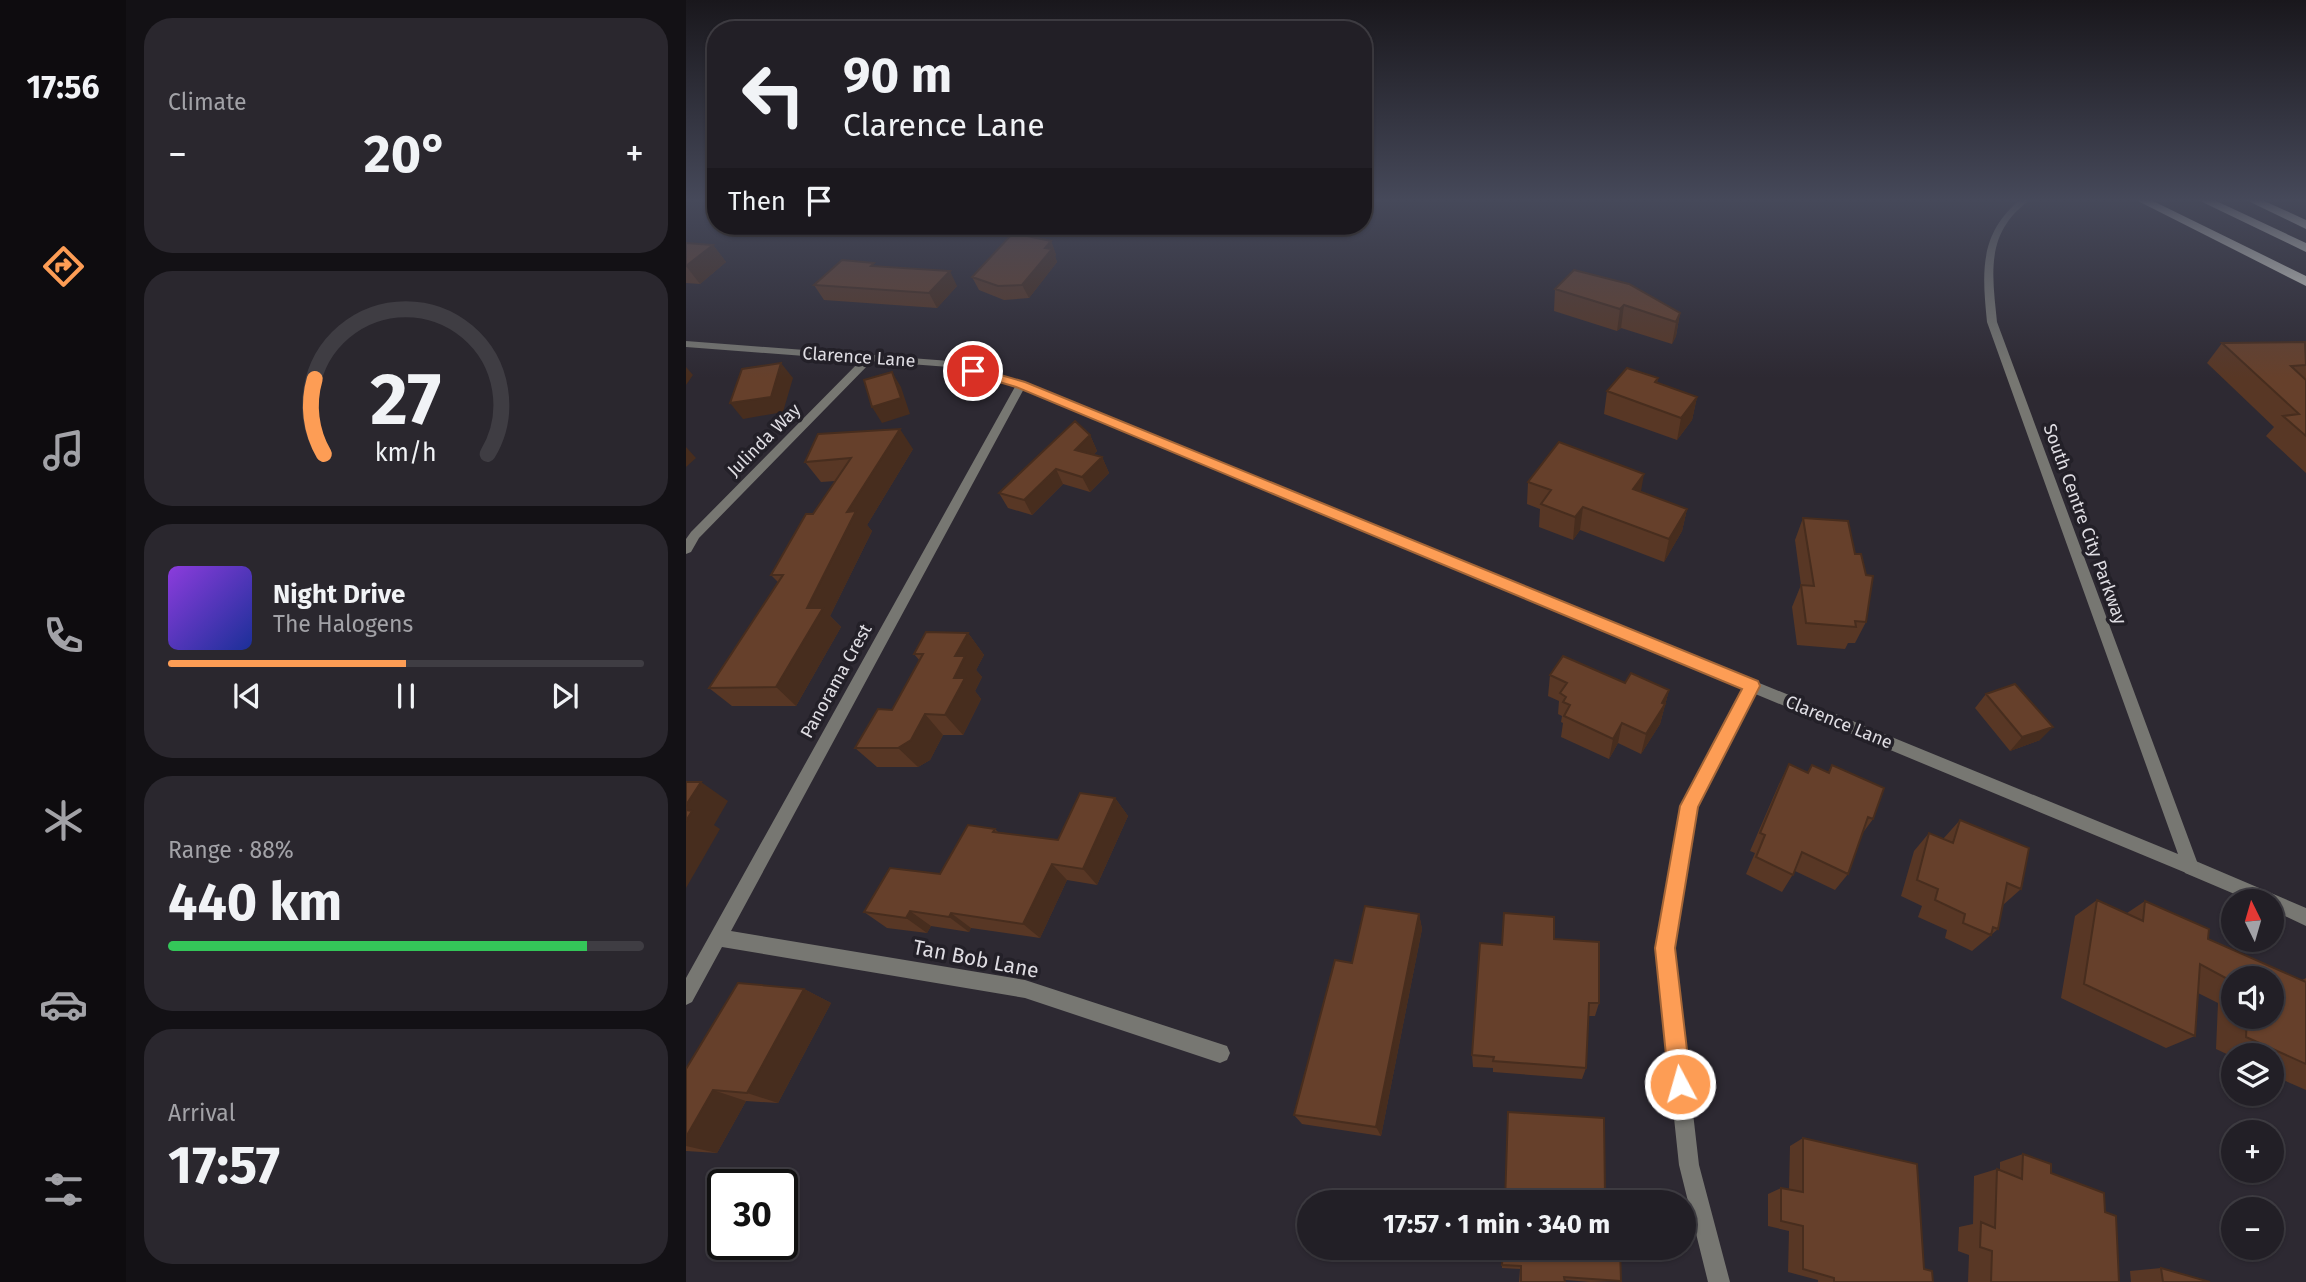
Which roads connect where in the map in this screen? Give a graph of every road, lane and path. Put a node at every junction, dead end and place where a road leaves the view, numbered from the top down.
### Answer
1 (1989, 259) edge
2 (2260, 259) edge
3 (2288, 259) edge
4 (2306, 268) edge
5 (2306, 282) edge
6 (686, 344) edge
7 (869, 358) junction
8 (1021, 385) junction
9 (686, 549) edge
10 (1752, 686) junction
11 (2191, 867) junction
12 (2241, 889) edge
13 (2284, 908) edge
14 (2306, 917) edge
15 (718, 938) junction
16 (686, 996) edge
17 (1220, 1053) dead end
18 (1719, 1282) edge

1 - 11 street, South Centre City Parkway
2 - 5 highway
3 - 4 highway
6 - 7 street, Clarence Lane
7 - 8 street, Clarence Lane
7 - 9 street, Julinda Way
8 - 10 street, Clarence Lane
8 - 15 street, Panorama Crest
10 - 11 street, Clarence Lane
10 - 18 street
11 - 12 street, Clarence Lane
13 - 14 street, Clarence Lane
15 - 16 street, Panorama Crest
15 - 17 street, Tan Bob Lane

